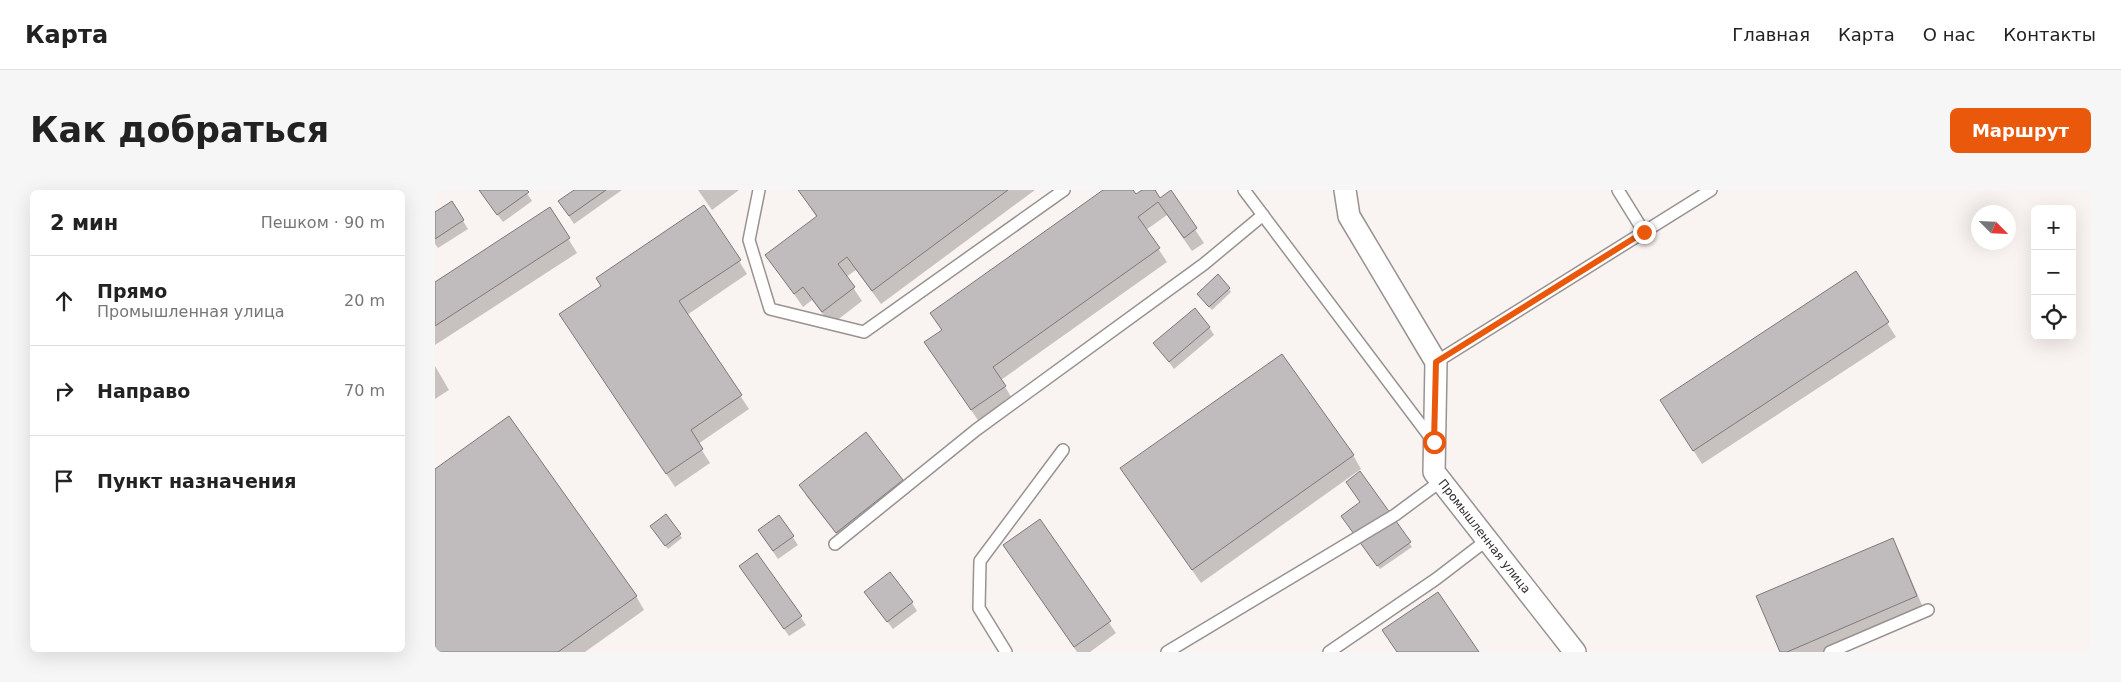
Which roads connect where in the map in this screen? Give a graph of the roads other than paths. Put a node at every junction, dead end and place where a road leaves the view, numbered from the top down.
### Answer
1 (759, 190) edge
2 (1064, 190) edge
3 (1244, 190) edge
4 (1345, 190) edge
5 (1618, 190) edge
6 (1711, 190) edge
7 (1263, 215) junction
8 (1644, 232) junction
9 (1436, 362) junction
10 (1434, 442) junction
11 (1063, 450) dead end
12 (1441, 481) junction
13 (1487, 540) junction
14 (835, 544) dead end
15 (1928, 610) dead end
16 (1006, 652) edge
17 (1167, 652) edge
18 (1329, 652) edge
19 (1575, 652) edge
20 (1830, 652) edge

1 - 2 lane
3 - 7 lane
4 - 9 street
5 - 8 lane
6 - 8 lane
7 - 10 lane
7 - 14 lane
8 - 9 lane
9 - 10 street, Промышленная улица
10 - 12 street, Промышленная улица
11 - 16 lane
12 - 13 street, Промышленная улица
12 - 17 lane
13 - 18 lane
13 - 19 street, Промышленная улица
15 - 20 lane

